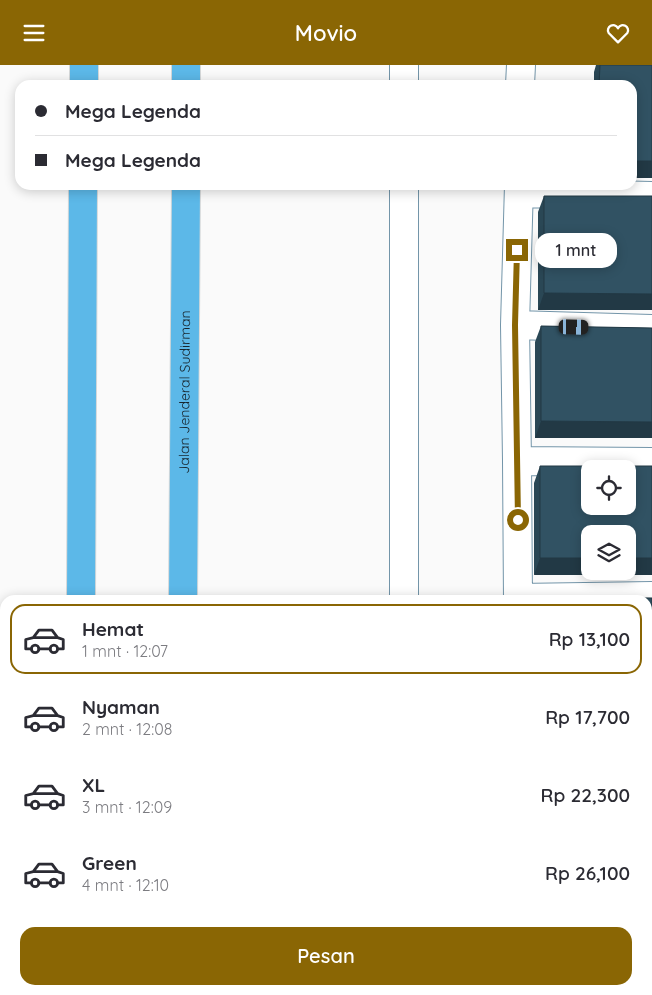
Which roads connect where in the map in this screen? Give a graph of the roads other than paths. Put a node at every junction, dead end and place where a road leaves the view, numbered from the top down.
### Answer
1 (84, 65) edge
2 (186, 65) edge
3 (404, 65) edge
4 (521, 65) edge
5 (84, 80) edge
6 (186, 80) edge
7 (404, 80) edge
8 (520, 80) edge
9 (83, 190) edge
10 (186, 190) edge
11 (404, 190) edge
12 (519, 190) edge
13 (538, 190) edge
14 (652, 196) edge
15 (515, 325) junction
16 (652, 329) edge
17 (517, 461) junction
18 (652, 462) edge
19 (81, 595) edge
20 (183, 595) edge
21 (404, 595) edge
22 (518, 595) edge

1 - 5 highway
2 - 6 highway
3 - 7 street
4 - 8 street
9 - 19 highway
10 - 20 highway, Jalan Jenderal Sudirman
11 - 21 street
12 - 15 street
13 - 14 street
15 - 16 street
15 - 17 street
17 - 18 street
17 - 22 street

